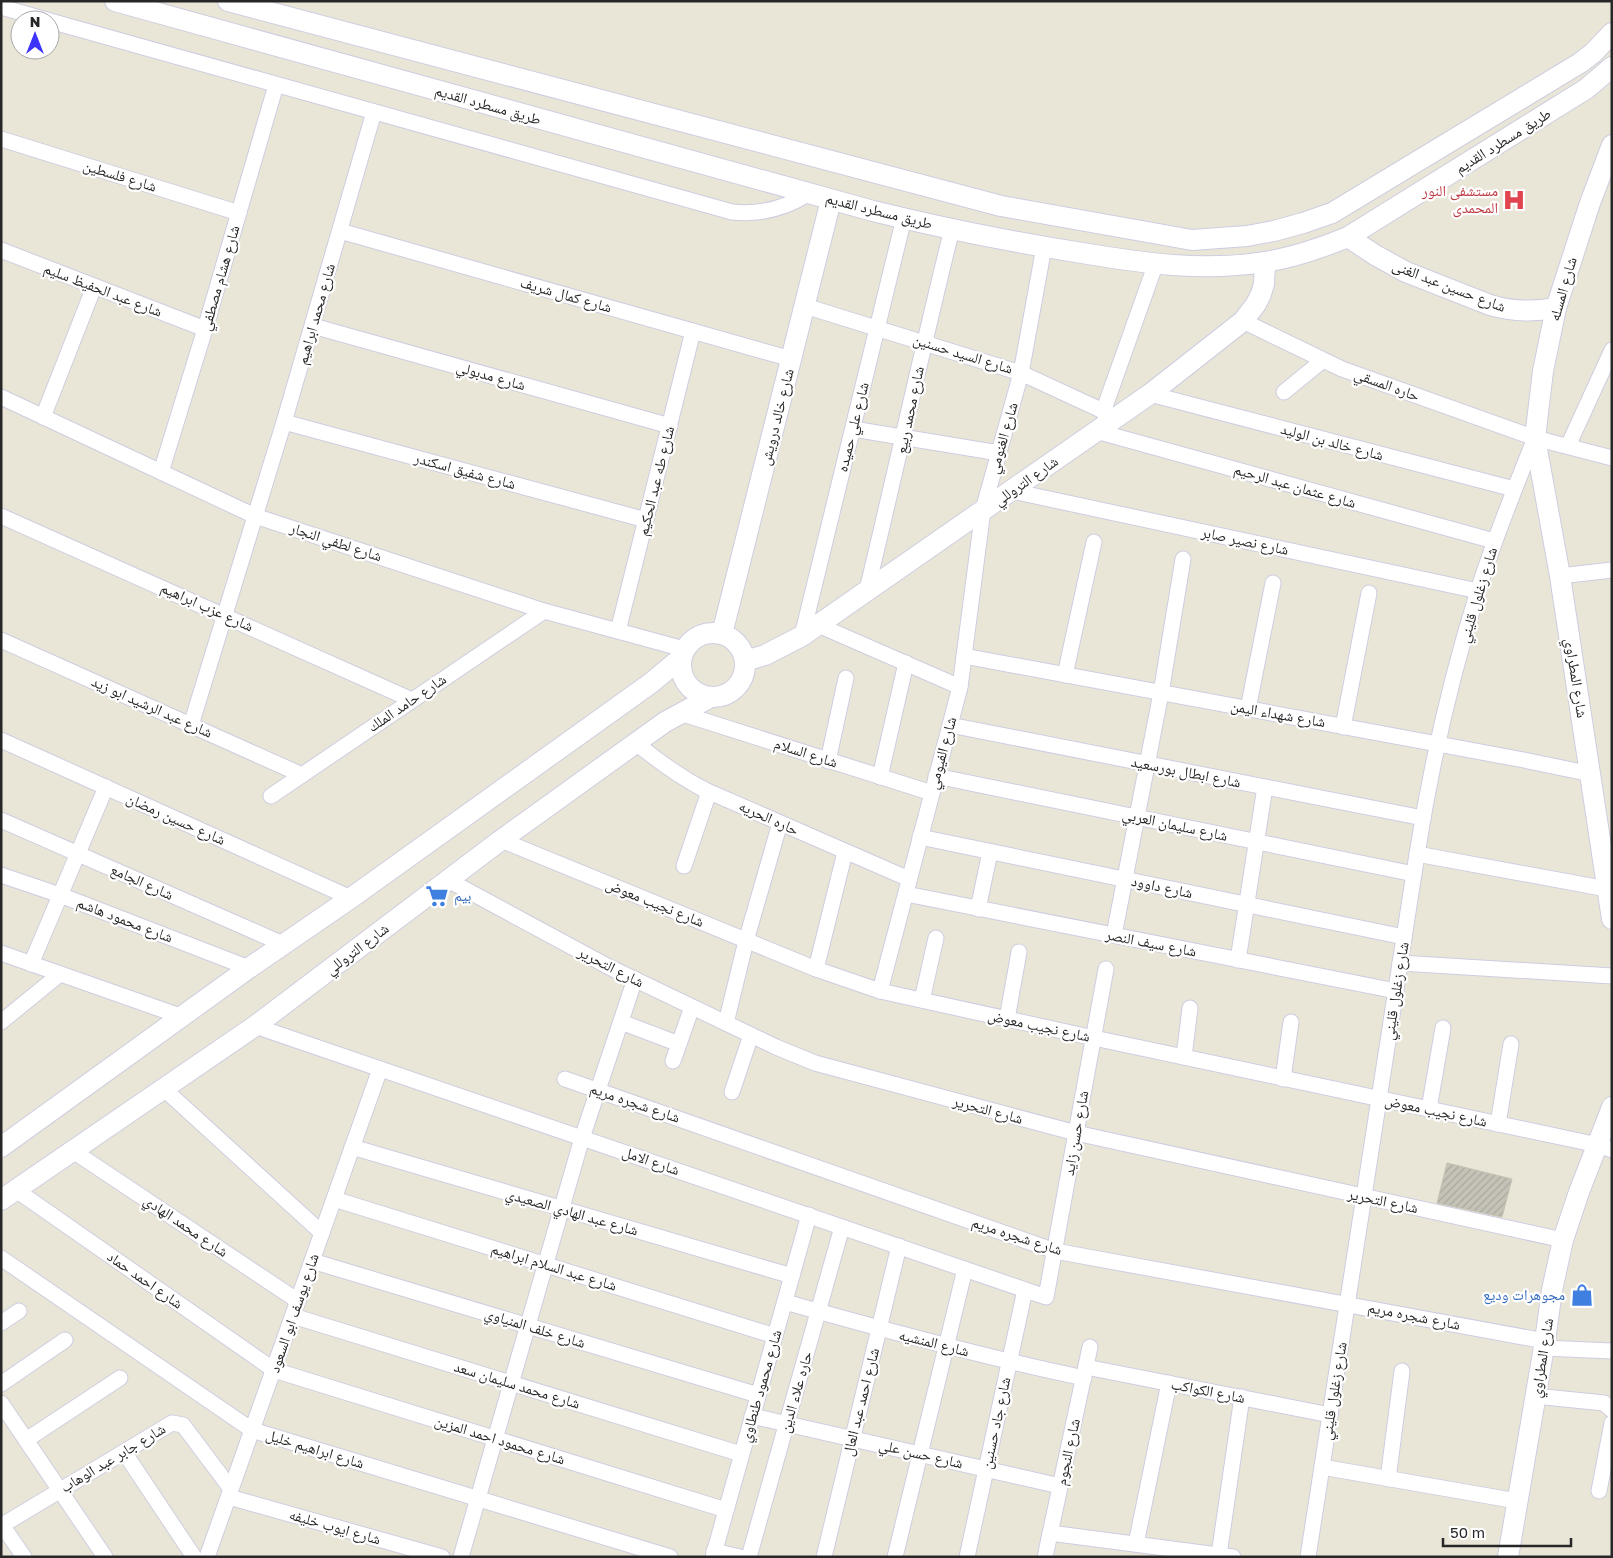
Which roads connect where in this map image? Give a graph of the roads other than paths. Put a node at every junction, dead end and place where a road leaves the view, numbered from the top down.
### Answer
1 (116, 1) edge
2 (228, 1) edge
3 (60, 23) edge
4 (1612, 33) edge
5 (1612, 67) edge
6 (276, 84) junction
7 (374, 112) junction
8 (1, 139) edge
9 (1610, 154) edge
10 (808, 194) junction
11 (831, 200) junction
12 (239, 213) junction
13 (904, 218) junction
14 (952, 229) junction
15 (340, 231) junction
16 (1348, 237) junction
17 (1044, 247) junction
18 (1, 250) edge
19 (1265, 262) junction
20 (1156, 263) junction
21 (94, 287) junction
22 (805, 306) junction
23 (1556, 308) junction
24 (1244, 321) junction
25 (312, 326) junction
26 (878, 328) junction
27 (205, 329) junction
28 (693, 331) junction
29 (924, 342) junction
30 (1612, 350) edge
31 (791, 359) junction
32 (1322, 360) junction
33 (1021, 373) junction
34 (1284, 392) dead end
35 (1150, 394) junction
36 (1, 397) edge
37 (1110, 414) junction
38 (43, 417) junction
39 (284, 422) junction
40 (670, 426) junction
41 (853, 429) junction
42 (1096, 431) junction
43 (904, 438) junction
44 (1535, 438) junction
45 (1568, 446) junction
46 (999, 453) junction
47 (1612, 458) edge
48 (161, 472) junction
49 (1514, 489) junction
50 (1012, 491) junction
51 (983, 510) junction
52 (1, 516) edge
53 (255, 516) junction
54 (646, 520) junction
55 (1494, 541) junction
56 (1094, 542) dead end
57 (1183, 559) dead end
58 (1612, 570) edge
59 (1560, 576) junction
60 (1273, 583) dead end
61 (867, 590) junction
62 (1478, 591) junction
63 (1369, 593) dead end
64 (544, 611) junction
65 (226, 615) junction
66 (618, 631) junction
67 (810, 631) junction
68 (722, 634) junction
69 (1, 640) edge
70 (682, 654) junction
71 (964, 656) junction
72 (745, 661) junction
73 (906, 663) junction
74 (1066, 675) junction
75 (846, 678) dead end
76 (960, 687) junction
77 (1161, 693) junction
78 (711, 697) junction
79 (412, 700) junction
80 (1248, 709) junction
81 (680, 713) junction
82 (191, 724) junction
83 (950, 725) junction
84 (1343, 726) junction
85 (1, 740) edge
86 (636, 743) junction
87 (1437, 744) junction
88 (828, 761) junction
89 (1147, 764) junction
90 (1591, 774) junction
91 (302, 775) junction
92 (936, 776) junction
93 (880, 777) junction
94 (106, 787) junction
95 (1265, 787) junction
96 (709, 792) junction
97 (932, 793) junction
98 (271, 796) dead end
99 (1137, 817) junction
100 (1423, 818) junction
101 (1, 820) edge
102 (780, 823) junction
103 (920, 837) junction
104 (501, 840) junction
105 (1256, 842) junction
106 (845, 852) junction
107 (990, 852) junction
108 (78, 854) junction
109 (1417, 854) junction
110 (684, 866) dead end
111 (1414, 874) junction
112 (1, 875) edge
113 (448, 880) junction
114 (1125, 880) junction
115 (907, 887) junction
116 (1607, 888) junction
117 (60, 895) junction
118 (351, 898) junction
119 (1246, 905) junction
120 (978, 908) junction
121 (1612, 919) edge
122 (1114, 935) junction
123 (936, 938) dead end
124 (1404, 938) junction
125 (746, 941) junction
126 (283, 944) junction
127 (1019, 952) dead end
128 (1, 953) edge
129 (1238, 960) junction
130 (1400, 962) junction
131 (31, 964) junction
132 (249, 968) junction
133 (816, 969) junction
134 (1106, 969) dead end
135 (60, 974) junction
136 (1612, 976) edge
137 (635, 979) junction
138 (880, 991) junction
139 (1396, 991) junction
140 (922, 1000) junction
141 (692, 1007) junction
142 (1190, 1008) dead end
143 (183, 1017) junction
144 (1007, 1019) junction
145 (1, 1022) edge
146 (621, 1022) junction
147 (1291, 1022) dead end
148 (726, 1023) junction
149 (255, 1026) junction
150 (1442, 1028) dead end
151 (751, 1035) junction
152 (1094, 1038) junction
153 (679, 1044) junction
154 (1511, 1044) dead end
155 (1184, 1057) junction
156 (673, 1061) dead end
157 (380, 1069) junction
158 (565, 1079) dead end
159 (1283, 1079) junction
160 (164, 1089) junction
161 (597, 1089) junction
162 (732, 1092) dead end
163 (1379, 1099) junction
164 (1612, 1107) edge
165 (1429, 1109) junction
166 (1498, 1124) junction
167 (1076, 1133) junction
168 (582, 1138) junction
169 (1, 1147) edge
170 (352, 1147) junction
171 (1605, 1148) edge
172 (73, 1151) junction
173 (8, 1195) edge
174 (1364, 1196) junction
175 (334, 1198) junction
176 (562, 1209) junction
177 (809, 1215) junction
178 (842, 1227) junction
179 (322, 1233) junction
180 (1563, 1240) junction
181 (899, 1246) junction
182 (1055, 1251) junction
183 (1, 1258) edge
184 (312, 1261) junction
185 (546, 1265) junction
186 (965, 1269) junction
187 (792, 1276) junction
188 (1025, 1290) junction
189 (1046, 1297) joint
190 (298, 1301) junction
191 (785, 1302) junction
192 (1347, 1303) junction
193 (19, 1311) dead end
194 (818, 1312) junction
195 (293, 1316) junction
196 (1, 1323) edge
197 (528, 1325) junction
198 (879, 1329) junction
199 (775, 1336) junction
200 (65, 1340) dead end
201 (1545, 1344) junction
202 (946, 1346) junction
203 (1090, 1346) dead end
204 (1612, 1351) edge
205 (1010, 1362) junction
206 (274, 1370) junction
207 (1402, 1371) dead end
208 (1085, 1372) junction
209 (120, 1378) dead end
210 (511, 1383) junction
211 (1169, 1383) junction
212 (1, 1384) edge
213 (758, 1395) junction
214 (1536, 1396) junction
215 (1242, 1398) junction
216 (1, 1404) edge
217 (1612, 1410) edge
218 (1330, 1415) junction
219 (752, 1416) junction
220 (1612, 1423) edge
221 (787, 1424) junction
222 (252, 1430) junction
223 (495, 1438) junction
224 (852, 1439) junction
225 (26, 1440) junction
226 (124, 1452) junction
227 (741, 1454) junction
228 (920, 1454) junction
229 (1322, 1468) junction
230 (986, 1469) junction
231 (1388, 1479) junction
232 (1060, 1486) junction
233 (60, 1490) junction
234 (1599, 1491) dead end
235 (230, 1493) junction
236 (478, 1498) junction
237 (1517, 1501) junction
238 (726, 1510) junction
239 (2, 1526) edge
240 (1050, 1533) junction
241 (1136, 1544) junction
242 (713, 1554) edge
243 (1226, 1556) edge
244 (24, 1557) edge
245 (105, 1557) edge
246 (194, 1557) edge
247 (207, 1557) edge
248 (442, 1557) edge
249 (461, 1557) edge
250 (670, 1557) edge
251 (740, 1557) edge
252 (749, 1557) edge
253 (824, 1557) edge
254 (896, 1557) edge
255 (967, 1557) edge
256 (1045, 1557) edge
257 (1308, 1557) edge
258 (1508, 1557) edge

1 - 10 street, طريق مسطرد القديم
2 - 4 street, طريق مسطرد القديم
3 - 6 street
5 - 16 street, طريق مسطرد القديم
6 - 7 street
6 - 12 street, شارع هشام مصطفي
7 - 10 street
7 - 15 street, شارع محمد ابراهيم
8 - 12 street, شارع فلسطين
9 - 23 street, شارع المسله
10 - 11 street, طريق مسطرد القديم
11 - 13 street, طريق مسطرد القديم
11 - 22 street, شارع خالد درويش
12 - 27 street, شارع هشام مصطفي
13 - 14 street, طريق مسطرد القديم
13 - 26 street, شارع علي حميده
14 - 17 street, طريق مسطرد القديم
14 - 29 street, شارع محمد ربيع
15 - 25 street, شارع محمد ابراهيم
15 - 28 street, شارع كمال شريف
16 - 19 street, طريق مسطرد القديم
16 - 23 street, شارع حسين عبد الغنى
17 - 20 street, طريق مسطرد القديم
17 - 33 street, شارع الغنومي
18 - 21 street, شارع عبد الحفيظ سليم
19 - 20 street, طريق مسطرد القديم
19 - 24 street, شارع التروللي
20 - 37 street
21 - 27 street, شارع عبد الحفيظ سليم
21 - 38 street
22 - 26 street, شارع السيد حسنين
22 - 31 street, شارع خالد درويش
23 - 44 street, شارع المسله
24 - 32 street, حاره المسقي
24 - 35 street, شارع التروللي
25 - 39 street, شارع محمد ابراهيم
25 - 40 street, شارع مدبولي
26 - 29 street, شارع السيد حسنين
26 - 41 street, شارع علي حميده
27 - 48 street, شارع هشام مصطفي
28 - 31 street, شارع كمال شريف
28 - 40 street, شارع طه عبد الحكيم
29 - 33 street, شارع السيد حسنين
29 - 43 street, شارع محمد ربيع
30 - 45 street
31 - 68 street, شارع خالد درويش
32 - 34 street
32 - 44 street, حاره المسقي
33 - 37 street, شارع السيد حسنين
33 - 46 street, شارع الغنومي
35 - 37 street, شارع التروللي
35 - 49 street, شارع خالد بن الوليد
36 - 38 street, شارع لطفي النجار
37 - 42 street, شارع التروللي
38 - 48 street, شارع لطفي النجار
39 - 53 street, شارع محمد ابراهيم
39 - 54 street, شارع شفيق اسكندر
40 - 54 street, شارع طه عبد الحكيم
41 - 43 street
41 - 67 street, شارع علي حميده
42 - 50 street, شارع التروللي
42 - 55 street, شارع عثمان عبد الرحيم
43 - 46 street
43 - 61 street, شارع محمد ربيع
44 - 45 street, حاره المسقي
44 - 49 street, شارع زغلول قليني
44 - 59 street, شارع المطراوي
45 - 47 street, حاره المسقي
46 - 51 street, شارع الغنومي
48 - 53 street, شارع لطفي النجار
49 - 55 street, شارع زغلول قليني
50 - 51 street, شارع التروللي
50 - 62 street, شارع نصير صابر
51 - 61 street, شارع التروللي
51 - 71 street, شارع الفيومي
52 - 65 street, شارع عزب ابراهيم
53 - 64 street, شارع لطفي النجار
53 - 65 street, شارع محمد ابراهيم
54 - 66 street, شارع طه عبد الحكيم
55 - 62 street, شارع زغلول قليني
56 - 74 street
57 - 77 street
58 - 59 street
59 - 90 street, شارع المطراوي
60 - 80 street
61 - 67 street, شارع التروللي
62 - 87 street, شارع زغلول قليني
63 - 84 street
64 - 66 street, شارع لطفي النجار
64 - 79 street, شارع حامد الملك
65 - 79 street, شارع عزب ابراهيم
65 - 82 street, شارع محمد ابراهيم
66 - 70 street, شارع لطفي النجار
67 - 72 street, شارع التروللي
67 - 73 street
68 - 70 street
68 - 72 street
69 - 82 street, شارع عبد الرشيد ابو زيد
70 - 78 street
70 - 118 street
71 - 74 street, شارع شهداء اليمن
71 - 76 street, شارع الفيومي
72 - 78 street
73 - 76 street
73 - 93 street
74 - 77 street, شارع شهداء اليمن
75 - 88 street
76 - 83 street, شارع الفيومي
77 - 80 street, شارع شهداء اليمن
77 - 89 street
78 - 81 street, شارع التروللي
79 - 91 street, شارع حامد الملك
80 - 84 street, شارع شهداء اليمن
81 - 86 street, شارع التروللي
81 - 88 street, شارع السلام
82 - 91 street, شارع عبد الرشيد ابو زيد
83 - 89 street, شارع ابطال بورسعيد
83 - 92 street, شارع الفيومي
84 - 87 street, شارع شهداء اليمن
85 - 94 street, شارع حسين رمضان
86 - 96 street, حاره الحريه
86 - 104 street, شارع التروللي
87 - 90 street, شارع شهداء اليمن
87 - 100 street, شارع زغلول قليني
88 - 93 street, شارع السلام
89 - 95 street, شارع ابطال بورسعيد
89 - 99 street
90 - 116 street, شارع المطراوي
91 - 98 street, شارع حامد الملك
92 - 97 street, شارع الفيومي
92 - 99 street, شارع سليمان العربي
93 - 97 street, شارع السلام
94 - 108 street
94 - 118 street, شارع حسين رمضان
95 - 100 street, شارع ابطال بورسعيد
95 - 105 street
96 - 102 street, حاره الحريه
96 - 110 street
97 - 103 street, شارع الفيومي
99 - 105 street, شارع سليمان العربي
99 - 114 street
100 - 109 street, شارع زغلول قليني
101 - 108 street, شارع الجامع
102 - 106 street, حاره الحريه
102 - 125 street
103 - 107 street, شارع داوود
103 - 115 street, شارع الفيومي
104 - 113 street, شارع التروللي
104 - 125 street, شارع نجيب معوض
105 - 111 street, شارع سليمان العربي
105 - 119 street
106 - 115 street, حاره الحريه
106 - 133 street
107 - 114 street, شارع داوود
107 - 120 street
108 - 117 street
108 - 126 street, شارع الجامع
109 - 111 street, شارع زغلول قليني
109 - 116 street
111 - 124 street, شارع زغلول قليني
112 - 117 street, شارع محمود هاشم
113 - 137 street, شارع التحرير
113 - 149 street, شارع التروللي
114 - 119 street, شارع داوود
114 - 122 street
115 - 120 street, شارع سيف النصر
115 - 138 street, شارع الفيومي
116 - 121 street, شارع المطراوي
117 - 131 street
117 - 132 street, شارع محمود هاشم
118 - 126 street
119 - 124 street, شارع داوود
119 - 129 street
120 - 122 street, شارع سيف النصر
122 - 129 street, شارع سيف النصر
123 - 140 street
124 - 130 street, شارع زغلول قليني
125 - 133 street, شارع نجيب معوض
125 - 148 street
126 - 132 street
127 - 144 street
128 - 131 street
129 - 139 street, شارع سيف النصر
130 - 136 street
130 - 139 street, شارع زغلول قليني
131 - 135 street
132 - 143 street
133 - 138 street, شارع نجيب معوض
134 - 152 street, شارع حسن زايد
135 - 143 street
135 - 145 street
137 - 141 street, شارع التحرير
137 - 146 street
138 - 140 street, شارع نجيب معوض
139 - 163 street, شارع زغلول قليني
140 - 144 street, شارع نجيب معوض
141 - 148 street, شارع التحرير
141 - 153 street
142 - 155 street
143 - 169 street
144 - 152 street, شارع نجيب معوض
146 - 153 street
146 - 161 street
147 - 159 street
148 - 151 street, شارع التحرير
149 - 157 street, شارع الامل
149 - 160 street, شارع التروللي
150 - 165 street
151 - 162 street
151 - 167 street, شارع التحرير
152 - 155 street, شارع نجيب معوض
152 - 167 street, شارع حسن زايد
153 - 156 street
154 - 166 street
155 - 159 street, شارع نجيب معوض
157 - 168 street, شارع الامل
157 - 170 street, شارع يوسف ابو السعود
158 - 161 street, شارع شجره مريم
159 - 163 street, شارع نجيب معوض
160 - 172 street, شارع التروللي
160 - 179 street
161 - 168 street
161 - 182 street, شارع شجره مريم
163 - 165 street, شارع نجيب معوض
163 - 174 street, شارع زغلول قليني
164 - 171 street, شارع المطراوي
165 - 166 street, شارع نجيب معوض
166 - 171 street, شارع نجيب معوض
167 - 174 street, شارع التحرير
167 - 182 street, شارع حسن زايد
168 - 176 street
168 - 177 street, شارع الامل
170 - 175 street, شارع يوسف ابو السعود
170 - 176 street, شارع عبد الهادي الصعيدي
171 - 180 street, شارع المطراوي
172 - 173 street, شارع التروللي
172 - 190 street, شارع محمد الهادي
173 - 206 street, شارع احمد حماد
174 - 180 street, شارع التحرير
174 - 192 street, شارع زغلول قليني
175 - 179 street, شارع يوسف ابو السعود
175 - 185 street, شارع عبد السلام ابراهيم
176 - 185 street
176 - 187 street, شارع عبد الهادي الصعيدي
177 - 178 street, شارع الامل
177 - 187 street, شارع محمود طنطاوي
178 - 181 street, شارع الامل
178 - 194 street, حاره علاء الدين
179 - 184 street, شارع يوسف ابو السعود
180 - 201 street, شارع المطراوي
181 - 186 street, شارع الامل
181 - 198 street, شارع احمد عبد العال
182 - 189 street, شارع حسن زايد
182 - 192 street, شارع شجره مريم
183 - 222 street, شارع ابراهيم خليل
184 - 190 street, شارع يوسف ابو السعود
184 - 197 street, شارع خلف المنياوي
185 - 197 street
185 - 199 street, شارع عبد السلام ابراهيم
186 - 188 street, شارع الامل
186 - 202 street
187 - 191 street, شارع محمود طنطاوي
188 - 189 street, شارع الامل
188 - 205 street, شارع جاد حسنين
190 - 195 street, شارع يوسف ابو السعود
191 - 194 street, شارع المنشيه
191 - 199 street, شارع محمود طنطاوي
192 - 201 street, شارع شجره مريم
192 - 218 street, شارع زغلول قليني
193 - 196 street
194 - 198 street, شارع المنشيه
194 - 221 street, حاره علاء الدين
195 - 206 street, شارع يوسف ابو السعود
195 - 210 street, شارع محمد سليمان سعد
197 - 210 street
197 - 213 street, شارع خلف المنياوي
198 - 202 street, شارع المنشيه
198 - 224 street, شارع احمد عبد العال
199 - 213 street, شارع محمود طنطاوي
200 - 212 street
201 - 204 street, شارع شجره مريم
201 - 214 street, شارع المطراوي
202 - 205 street, شارع المنشيه
202 - 228 street
203 - 208 street, شارع النجوم
205 - 208 street, شارع المنشيه
205 - 230 street, شارع جاد حسنين
206 - 222 street, شارع يوسف ابو السعود
206 - 223 street, شارع محمود احمد المزين
207 - 231 street
208 - 211 street, شارع الكواكب
208 - 232 street, شارع النجوم
209 - 225 street
210 - 223 street
210 - 227 street, شارع محمد سليمان سعد
211 - 215 street, شارع الكواكب
211 - 241 street
213 - 219 street, شارع محمود طنطاوي
214 - 217 street
214 - 237 street, شارع المطراوي
215 - 218 street, شارع الكواكب
215 - 243 street
216 - 225 street
218 - 229 street, شارع زغلول قليني
219 - 221 street, شارع حسن علي
219 - 227 street, شارع محمود طنطاوي
220 - 234 street
221 - 224 street, شارع حسن علي
221 - 252 street, حاره علاء الدين
222 - 235 street, شارع يوسف ابو السعود
222 - 236 street, شارع ابراهيم خليل
223 - 236 street
223 - 238 street, شارع محمود احمد المزين
224 - 228 street, شارع حسن علي
224 - 253 street, شارع احمد عبد العال
225 - 233 street
226 - 233 street, شارع جابر عبد الوهاب
226 - 235 street, شارع جابر عبد الوهاب
226 - 246 street
227 - 238 street, شارع محمود طنطاوي
228 - 230 street, شارع حسن علي
228 - 254 street
229 - 231 street
229 - 257 street, شارع زغلول قليني
230 - 232 street, شارع حسن علي
230 - 255 street, شارع جاد حسنين
231 - 237 street
232 - 240 street, شارع النجوم
233 - 239 street, شارع جابر عبد الوهاب
233 - 245 street
235 - 247 street, شارع يوسف ابو السعود
235 - 248 street, شارع ايوب خليفه
236 - 249 street
236 - 250 street, شارع ابراهيم خليل
237 - 258 street, شارع المطراوي
238 - 242 street, شارع محمود طنطاوي
239 - 244 street
240 - 241 street
240 - 256 street, شارع النجوم
241 - 243 street
242 - 251 street

